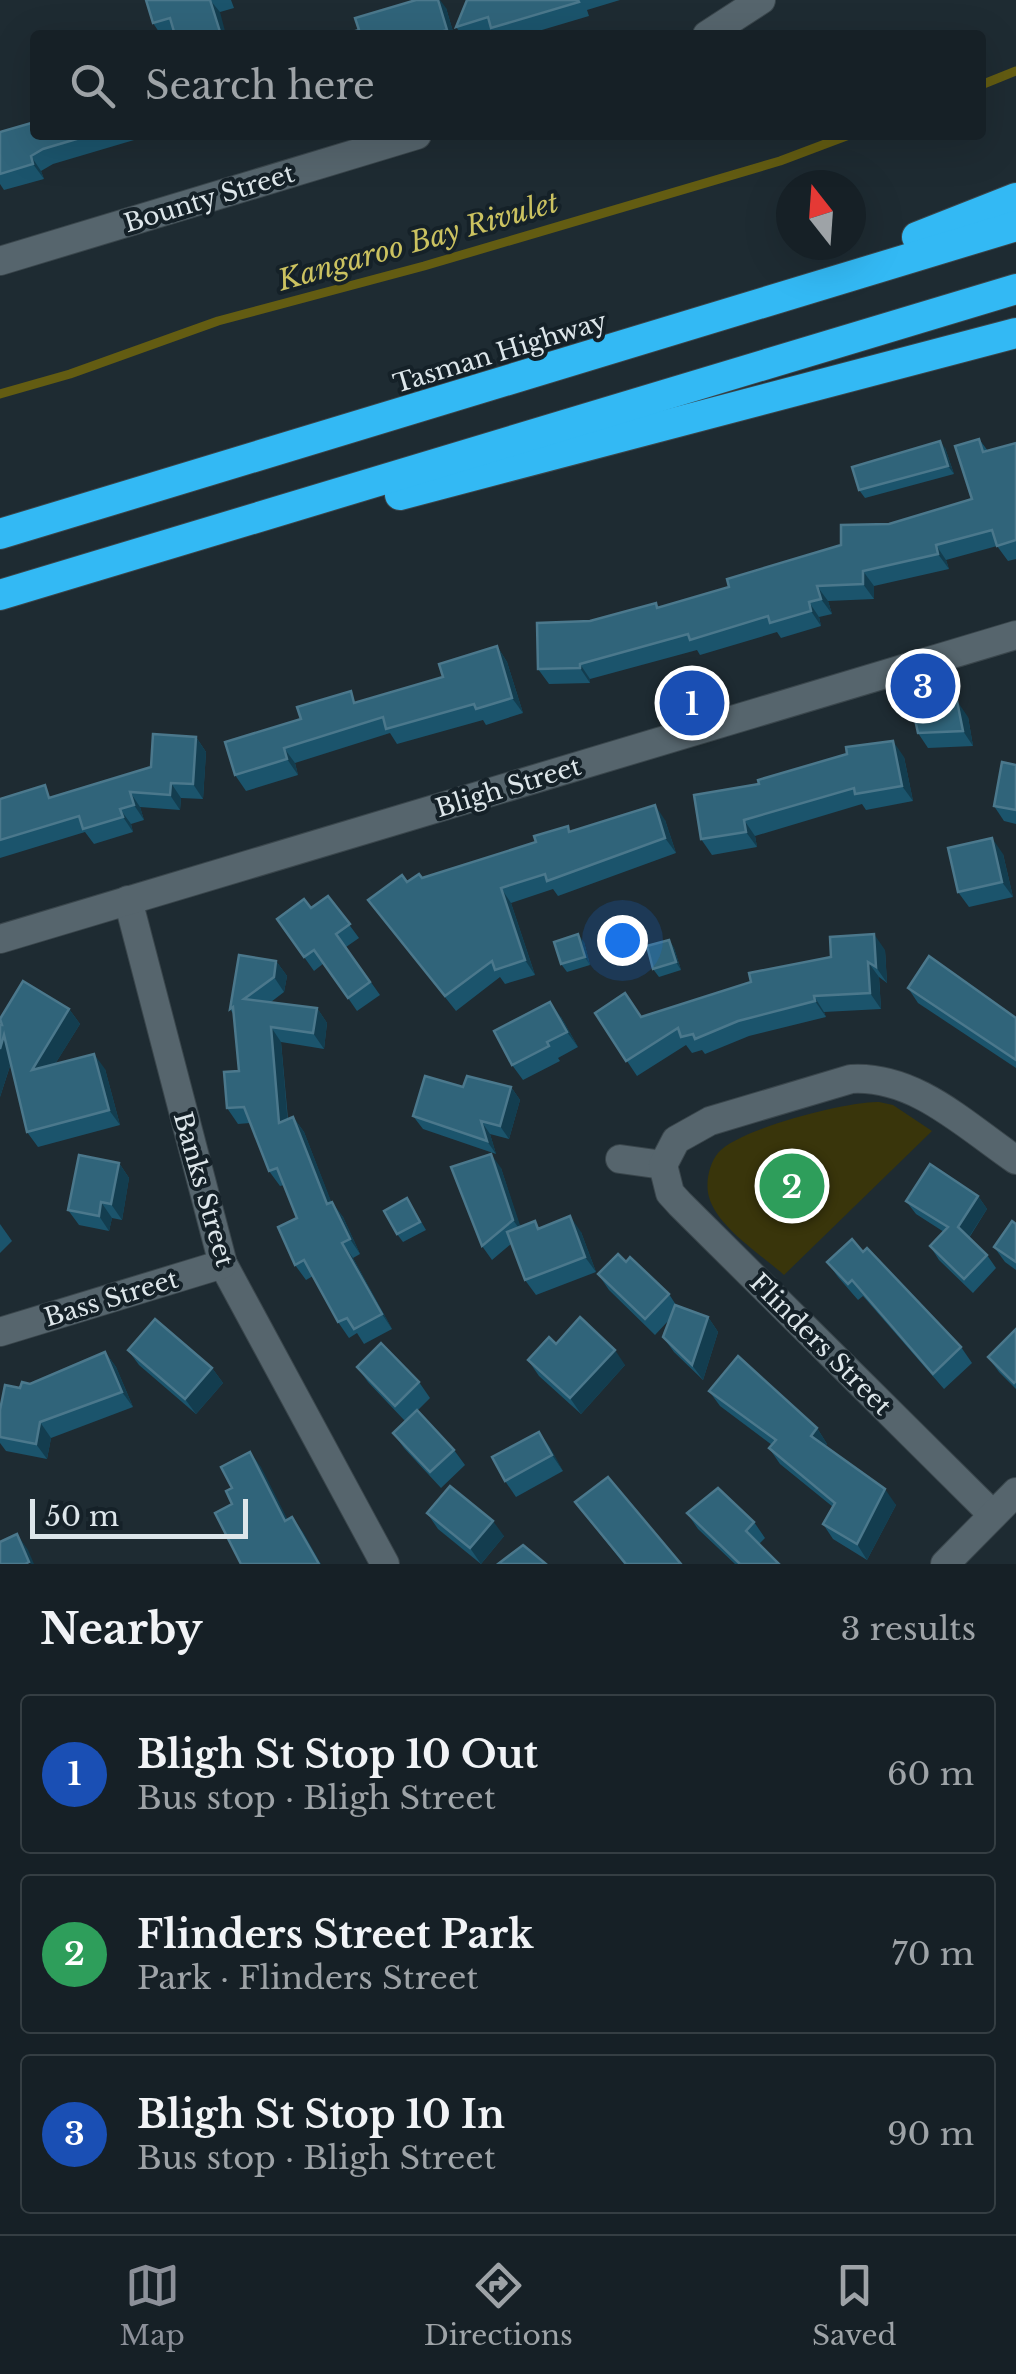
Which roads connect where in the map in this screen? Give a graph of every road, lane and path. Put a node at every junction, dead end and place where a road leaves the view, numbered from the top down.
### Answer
1 (761, 0) edge
2 (715, 30) edge
3 (400, 140) edge
4 (1016, 198) edge
5 (1016, 226) edge
6 (0, 261) edge
7 (1016, 289) edge
8 (676, 330) junction
9 (1016, 333) edge
10 (0, 534) edge
11 (0, 596) edge
12 (1016, 635) edge
13 (128, 900) junction
14 (0, 939) edge
15 (620, 1159) dead end
16 (1016, 1160) edge
17 (664, 1165) junction
18 (223, 1264) junction
19 (0, 1332) edge
20 (1016, 1492) edge
21 (993, 1515) junction
22 (385, 1564) edge
23 (944, 1564) edge

1 - 2 street
3 - 6 street, Bounty Street
4 - 8 highway
5 - 8 highway, Tasman Highway
7 - 11 highway
8 - 10 highway, Tasman Highway
9 - 11 highway
12 - 13 street, Bligh Street
13 - 14 street, Bligh Street
13 - 18 street, Banks Street
15 - 17 street
16 - 17 street
17 - 21 street, Flinders Street
18 - 19 street, Bass Street
18 - 22 street, Banks Street
20 - 21 street
21 - 23 street

